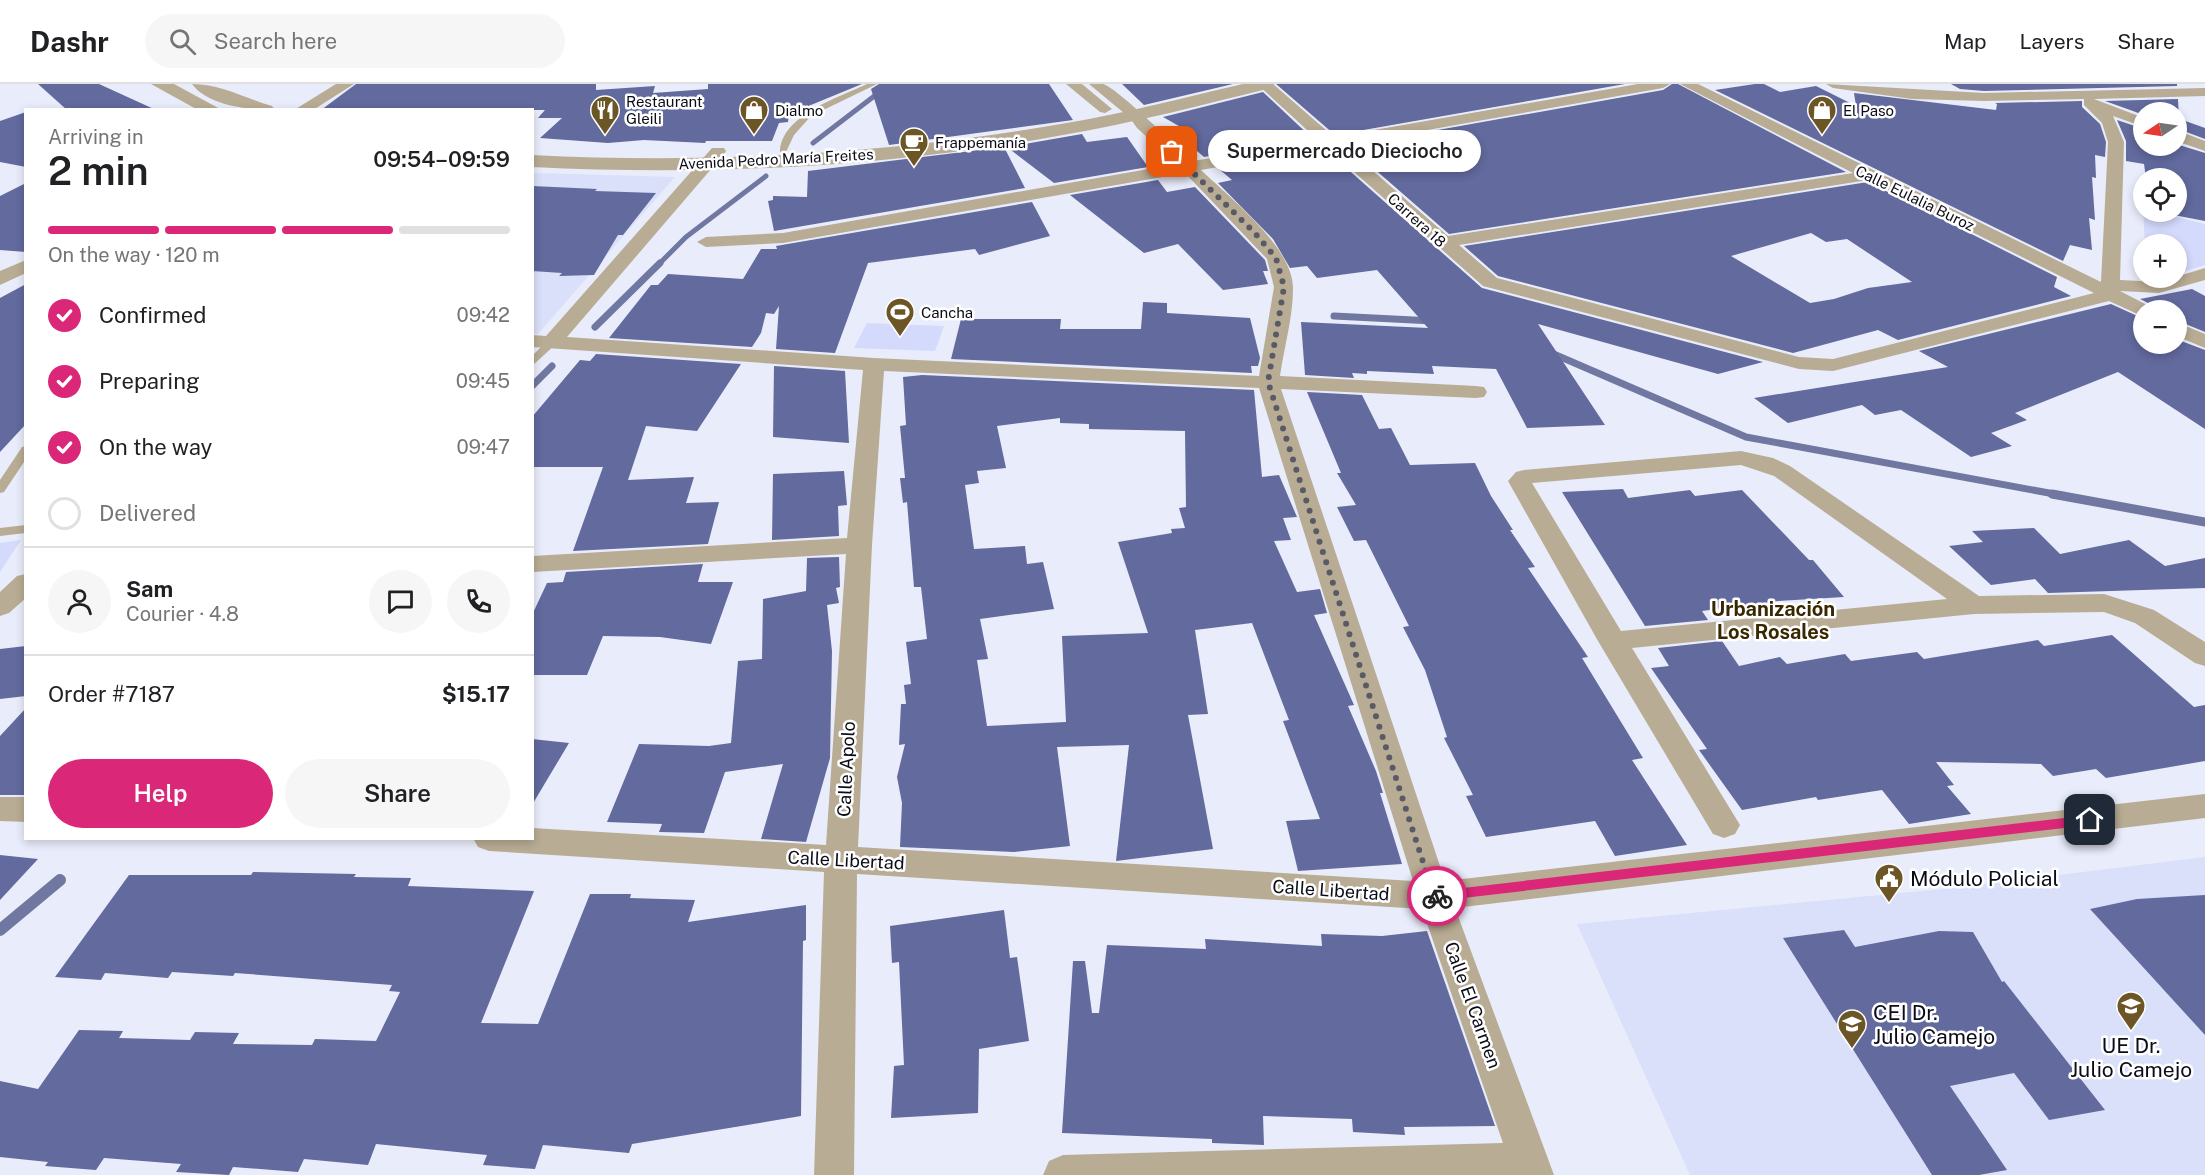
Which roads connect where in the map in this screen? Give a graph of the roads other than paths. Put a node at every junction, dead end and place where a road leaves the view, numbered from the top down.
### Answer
1 (160, 84) edge
2 (201, 84) edge
3 (347, 84) edge
4 (873, 84) edge
5 (1073, 84) edge
6 (1096, 84) edge
7 (1221, 84) edge
8 (1265, 84) edge
9 (1662, 84) edge
10 (1687, 84) edge
11 (1833, 84) edge
12 (1870, 84) edge
13 (2041, 84) edge
14 (2205, 86) edge
15 (2057, 90) junction
16 (2205, 92) edge
17 (2082, 100) junction
18 (209, 108) edge
19 (259, 108) edge
20 (305, 108) edge
21 (1125, 115) junction
22 (2133, 119) edge
23 (2187, 139) edge
24 (1328, 141) junction
25 (2187, 144) edge
26 (2205, 146) edge
27 (534, 149) edge
28 (783, 150) junction
29 (714, 157) junction
30 (534, 161) edge
31 (1187, 165) junction
32 (1869, 175) junction
33 (706, 242) dead end
34 (1443, 242) junction
35 (24, 266) edge
36 (2205, 274) edge
37 (0, 279) edge
38 (2110, 289) junction
39 (2133, 304) edge
40 (2187, 333) edge
41 (542, 341) edge
42 (2205, 342) edge
43 (534, 359) edge
44 (874, 364) junction
45 (1268, 382) junction
46 (1476, 392) dead end
47 (24, 452) edge
48 (0, 489) edge
49 (24, 529) edge
50 (0, 532) edge
51 (859, 545) junction
52 (534, 564) edge
53 (24, 584) edge
54 (1974, 605) junction
55 (0, 607) edge
56 (1612, 641) junction
57 (2205, 656) edge
58 (2205, 806) edge
59 (0, 809) edge
60 (24, 810) edge
61 (1724, 825) dead end
62 (521, 840) edge
63 (841, 860) junction
64 (1434, 896) junction
65 (1532, 1169) edge
66 (834, 1175) edge
67 (1063, 1175) edge

1 - 18 street
2 - 19 street
3 - 20 street
4 - 28 lane
5 - 21 street
6 - 21 street
7 - 21 street, Avenida Pedro María Freites
8 - 21 street, Avenida Pedro María Freites
8 - 24 street, Carrera 18
9 - 24 street
10 - 32 street, Calle Eulalia Buroz
11 - 17 street
12 - 15 street
13 - 15 street
14 - 15 street
15 - 17 street
16 - 17 street
17 - 22 street
17 - 38 street
21 - 28 street, Avenida Pedro María Freites
21 - 29 street, Avenida Pedro María Freites
21 - 31 street, Calle El Carmen
23 - 26 street
24 - 31 street
24 - 34 street, Carrera 18
25 - 26 street
27 - 29 street, Avenida Pedro María Freites
28 - 29 street, Avenida Pedro María Freites
29 - 30 street, Avenida Pedro María Freites
29 - 41 street
31 - 33 street
31 - 45 street, Calle El Carmen
32 - 34 street
32 - 38 street, Calle Eulalia Buroz
34 - 38 street, Carrera 18
35 - 37 street
36 - 38 street
38 - 39 street, Calle Eulalia Buroz
40 - 42 street
41 - 43 lane
41 - 44 street
44 - 45 street
44 - 51 street, Calle Apolo
45 - 46 street
45 - 64 street, Calle El Carmen
47 - 48 lane
49 - 50 lane
51 - 52 street
51 - 63 street, Calle Apolo
53 - 55 street
54 - 56 street
54 - 56 street
54 - 57 street
56 - 61 street
58 - 64 street, Calle Libertad
59 - 60 street
62 - 63 street, Calle Libertad
63 - 64 street, Calle Libertad
63 - 66 street, Calle Apolo
64 - 65 street, Calle El Carmen
65 - 67 street

